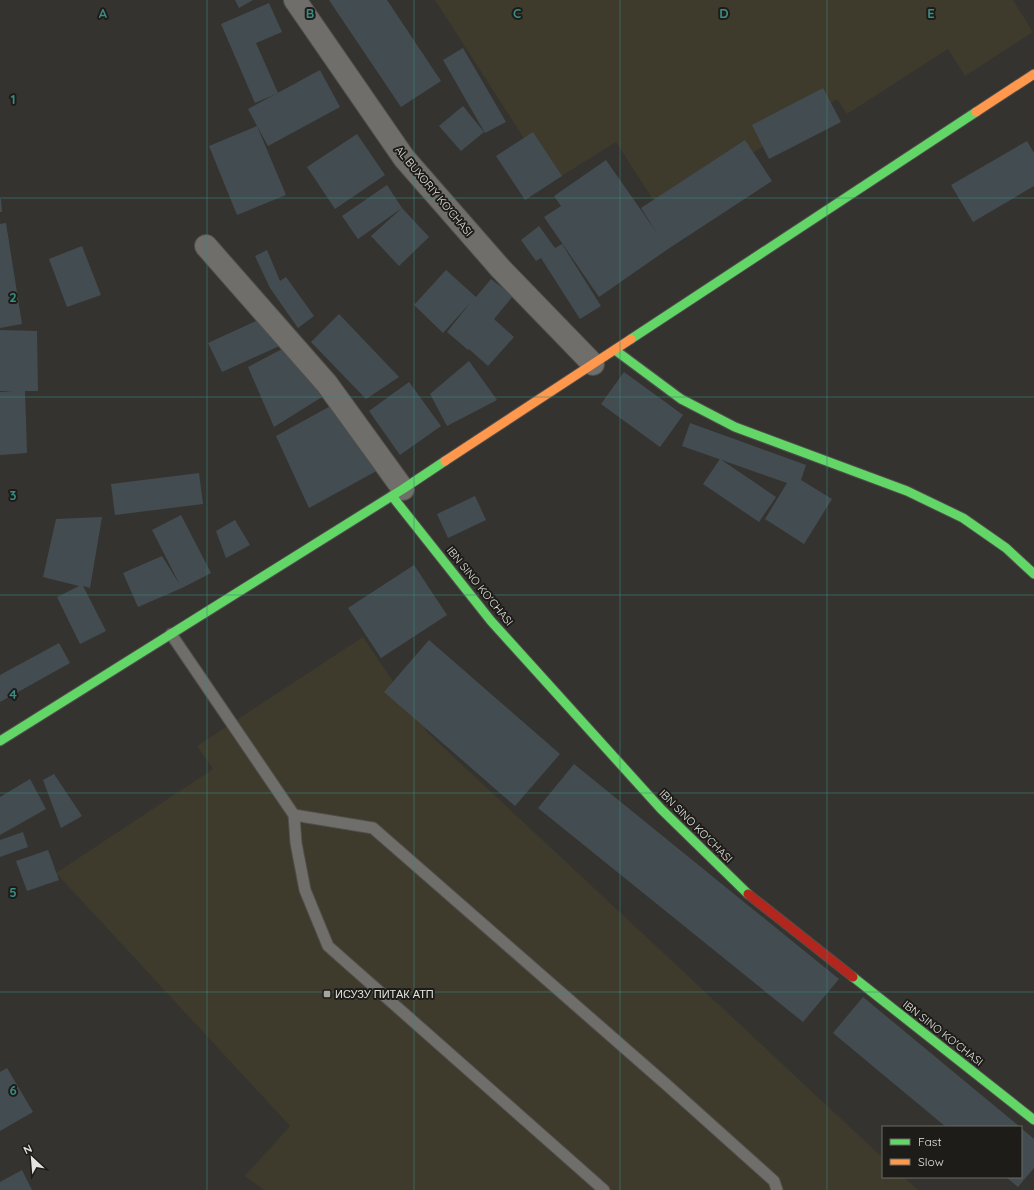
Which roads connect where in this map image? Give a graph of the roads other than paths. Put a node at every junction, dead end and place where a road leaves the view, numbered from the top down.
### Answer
1 (295, 0) edge
2 (1034, 74) edge
3 (206, 246) dead end
4 (615, 350) junction
5 (593, 364) junction
6 (398, 492) junction
7 (1034, 574) edge
8 (171, 634) junction
9 (0, 740) edge
10 (294, 815) junction
11 (1034, 1120) edge
12 (604, 1190) edge
13 (778, 1190) edge

1 - 5 street, AL BUXORIY KO'CHASI
2 - 4 street
3 - 6 street
4 - 5 street
4 - 7 street
5 - 6 street
6 - 8 street
6 - 11 street, IBN SINO KO'CHASI
8 - 9 street
8 - 10 lane
10 - 12 lane
10 - 13 lane

